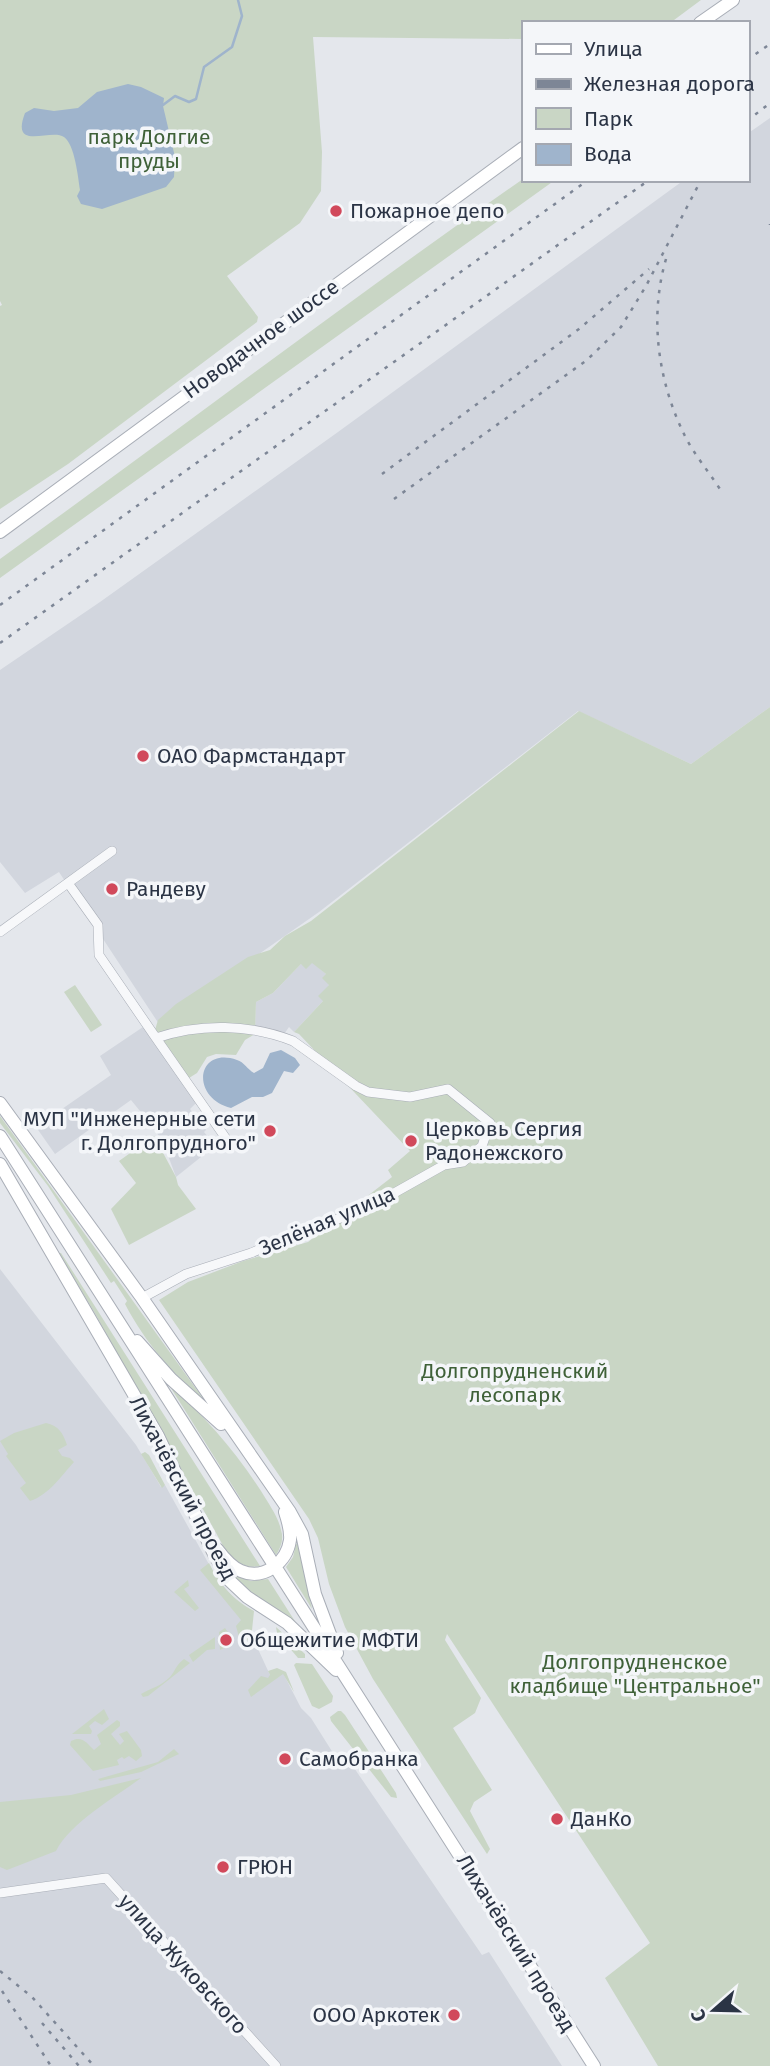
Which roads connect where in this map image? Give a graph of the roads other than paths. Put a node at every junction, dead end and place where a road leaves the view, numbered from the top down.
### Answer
1 (733, 0) edge
2 (704, 21) edge
3 (522, 149) edge
4 (0, 532) edge
5 (112, 851) dead end
6 (68, 883) junction
7 (0, 932) edge
8 (156, 1038) junction
9 (0, 1103) edge
10 (0, 1136) edge
11 (227, 1140) dead end
12 (0, 1152) edge
13 (0, 1164) edge
14 (0, 1180) edge
15 (57, 1263) junction
16 (85, 1271) junction
17 (142, 1298) junction
18 (115, 1317) junction
19 (239, 1441) junction
20 (283, 1502) junction
21 (204, 1532) junction
22 (275, 1567) junction
23 (347, 1679) junction
24 (0, 1894) edge
25 (276, 2066) edge
26 (594, 2066) edge

1 - 2 main road
3 - 4 main road, Новодачное шоссе
5 - 6 street
6 - 7 street
6 - 8 street
8 - 11 street
8 - 17 street, Зелёная улица
9 - 17 main road
10 - 16 main road, Лихачёвский проезд
12 - 16 main road, Лихачёвский проезд
13 - 15 main road, Лихачёвский проезд
14 - 15 main road, Лихачёвский проезд
15 - 21 main road, Лихачёвский проезд
16 - 18 main road, Лихачёвский проезд
17 - 19 main road
18 - 19 main road
18 - 22 main road, Лихачёвский проезд
19 - 20 main road, Лихачёвский проезд
20 - 22 main road
20 - 23 main road, Лихачёвский проезд
21 - 22 main road
21 - 23 main road, Лихачёвский проезд
22 - 23 main road, Лихачёвский проезд
23 - 26 main road, Лихачёвский проезд
24 - 25 street, улица Жуковского

